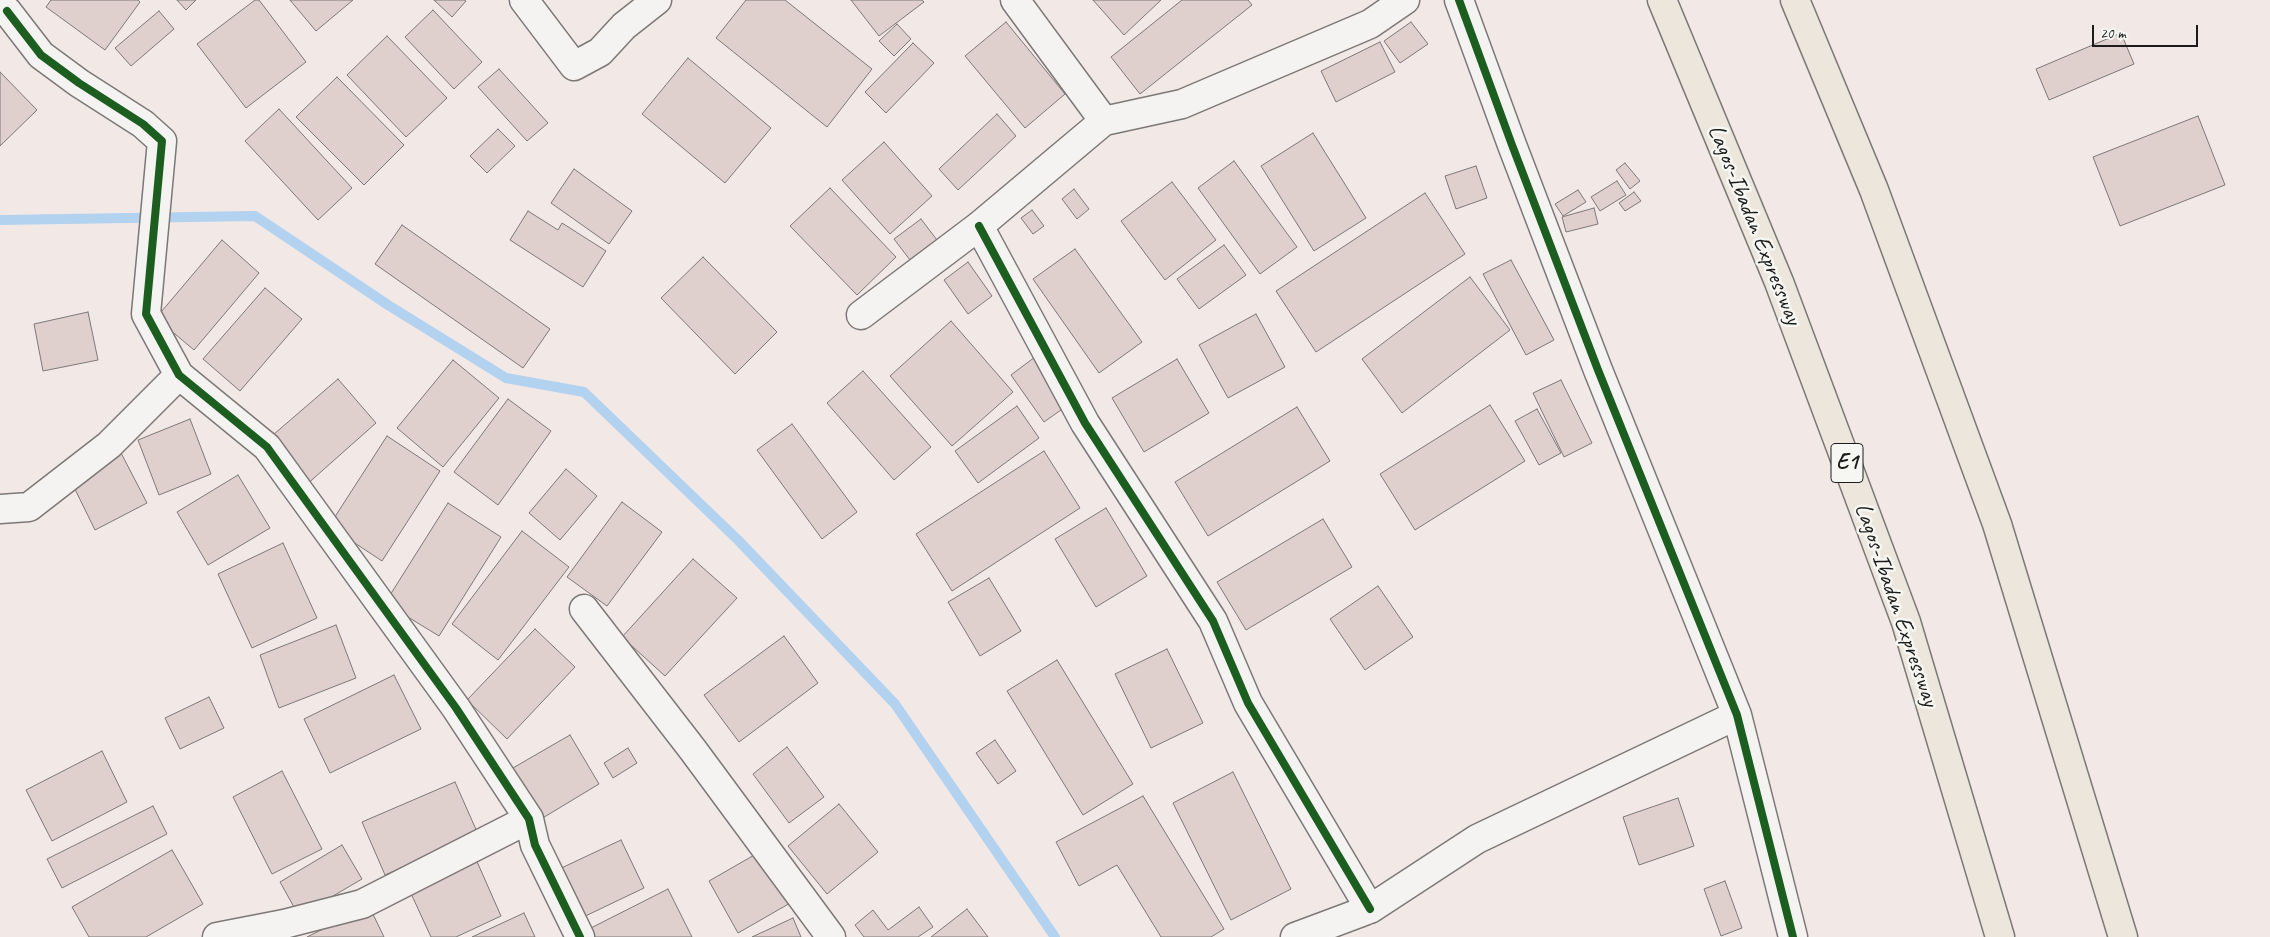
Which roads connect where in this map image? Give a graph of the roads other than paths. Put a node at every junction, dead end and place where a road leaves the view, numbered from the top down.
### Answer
1 (524, 0) edge
2 (657, 0) edge
3 (1015, 0) edge
4 (1405, 0) edge
5 (1459, 0) edge
6 (1662, 0) edge
7 (1795, 0) edge
8 (8, 9) edge
9 (1104, 121) junction
10 (979, 226) junction
11 (861, 315) dead end
12 (179, 376) junction
13 (0, 509) edge
14 (584, 609) dead end
15 (1737, 715) junction
16 (529, 819) junction
17 (1370, 909) junction
18 (282, 931) edge
19 (217, 937) edge
20 (580, 937) edge
21 (832, 937) edge
22 (1295, 937) edge
23 (1792, 937) edge
24 (2000, 937) edge
25 (2124, 937) edge

1 - 2 street
3 - 9 street
4 - 9 street
5 - 15 street
6 - 24 highway, Lagos-Ibadan Expressway / E1
7 - 25 highway
8 - 12 street
9 - 10 street
10 - 11 street
10 - 17 street
12 - 13 street
12 - 16 street
14 - 21 street
15 - 17 street
15 - 23 street
16 - 18 street
16 - 20 street
17 - 22 street
18 - 19 street

